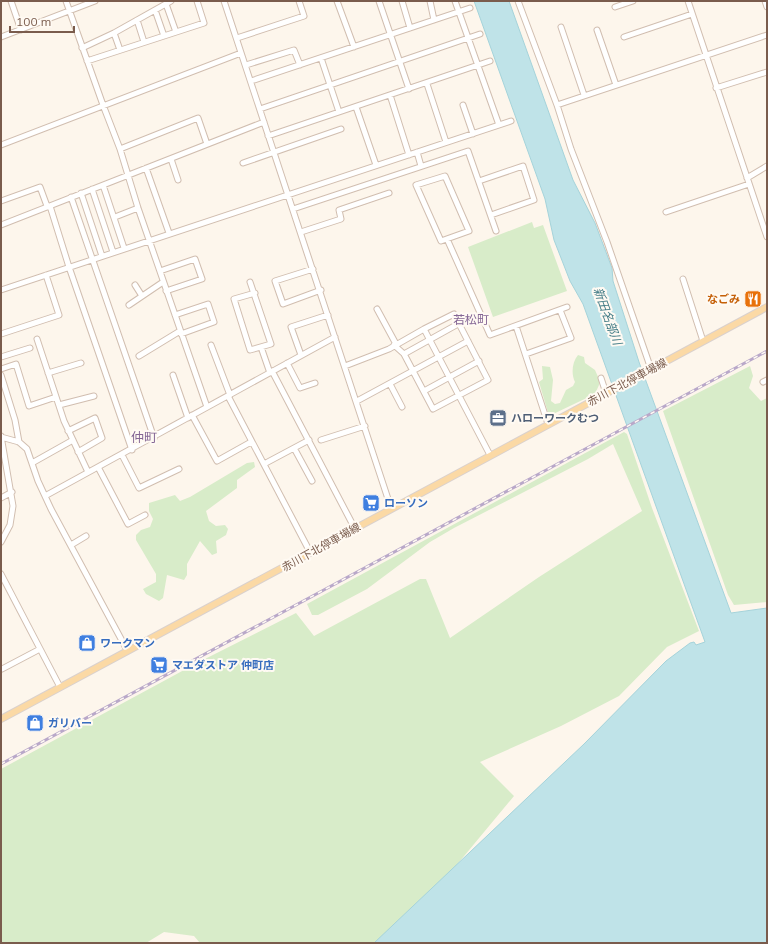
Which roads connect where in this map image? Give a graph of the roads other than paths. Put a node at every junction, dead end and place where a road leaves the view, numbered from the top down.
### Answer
1 (11, 1) edge
2 (66, 1) edge
3 (95, 1) edge
4 (196, 1) edge
5 (224, 1) edge
6 (299, 1) edge
7 (337, 1) edge
8 (379, 1) edge
9 (402, 1) edge
10 (430, 1) edge
11 (455, 1) edge
12 (518, 1) edge
13 (633, 1) edge
14 (688, 1) edge
15 (765, 1) edge
16 (168, 2) edge
17 (616, 7) dead end
18 (767, 7) edge
19 (470, 8) dead end
20 (155, 10) junction
21 (69, 11) junction
22 (459, 12) junction
23 (692, 14) junction
24 (137, 20) junction
25 (434, 20) junction
26 (561, 27) dead end
27 (410, 28) junction
28 (20, 30) junction
29 (597, 30) dead end
30 (176, 32) junction
31 (114, 33) junction
32 (480, 34) dead end
33 (767, 35) edge
34 (164, 36) junction
35 (391, 36) junction
36 (1, 37) edge
37 (624, 37) dead end
38 (237, 38) junction
39 (468, 39) junction
40 (144, 42) junction
41 (354, 47) junction
42 (82, 48) junction
43 (120, 50) junction
44 (241, 53) junction
45 (706, 55) junction
46 (321, 58) junction
47 (87, 61) junction
48 (490, 61) dead end
49 (399, 62) junction
50 (246, 65) junction
51 (300, 65) junction
52 (478, 66) junction
53 (767, 72) edge
54 (251, 81) junction
55 (427, 84) junction
56 (329, 85) junction
57 (616, 85) junction
58 (716, 88) junction
59 (409, 89) junction
60 (390, 95) junction
61 (584, 96) junction
62 (103, 105) junction
63 (463, 105) dead end
64 (557, 105) junction
65 (356, 107) junction
66 (260, 109) junction
67 (339, 112) junction
68 (511, 121) dead end
69 (264, 122) junction
70 (499, 125) junction
71 (341, 129) dead end
72 (473, 134) junction
73 (268, 136) junction
74 (446, 142) junction
75 (207, 144) junction
76 (1, 145) edge
77 (120, 149) junction
78 (274, 152) junction
79 (417, 152) junction
80 (409, 155) junction
81 (171, 159) junction
82 (243, 163) dead end
83 (376, 165) junction
84 (422, 166) junction
85 (767, 166) edge
86 (146, 168) junction
87 (128, 175) junction
88 (747, 178) junction
89 (178, 180) dead end
90 (479, 181) junction
91 (749, 184) junction
92 (103, 185) junction
93 (92, 189) junction
94 (81, 193) junction
95 (389, 193) dead end
96 (288, 194) junction
97 (70, 197) junction
98 (1, 201) edge
99 (49, 206) junction
100 (138, 208) junction
101 (293, 209) junction
102 (666, 212) dead end
103 (492, 215) junction
104 (115, 217) junction
105 (1, 225) edge
106 (766, 231) edge
107 (301, 232) junction
108 (496, 232) dead end
109 (169, 233) junction
110 (767, 237) edge
111 (447, 239) junction
112 (149, 240) junction
113 (124, 248) junction
114 (113, 252) junction
115 (102, 256) junction
116 (93, 260) junction
117 (69, 267) junction
118 (313, 269) junction
119 (160, 271) junction
120 (46, 275) junction
121 (683, 280) dead end
122 (163, 282) junction
123 (250, 282) dead end
124 (135, 284) dead end
125 (1, 290) edge
126 (321, 290) junction
127 (166, 291) junction
128 (255, 293) junction
129 (142, 296) junction
130 (129, 305) dead end
131 (568, 307) dead end
132 (767, 307) edge
133 (377, 309) dead end
134 (560, 310) junction
135 (328, 314) junction
136 (175, 315) junction
137 (458, 324) junction
138 (516, 326) junction
139 (424, 329) junction
140 (181, 332) junction
141 (1, 334) edge
142 (335, 337) junction
143 (37, 339) dead end
144 (430, 340) junction
145 (468, 341) junction
146 (703, 341) junction
147 (395, 344) junction
148 (211, 346) dead end
149 (261, 347) junction
150 (30, 348) dead end
151 (404, 354) junction
152 (526, 354) junction
153 (139, 356) dead end
154 (301, 356) junction
155 (1, 357) edge
156 (440, 357) junction
157 (479, 361) junction
158 (81, 363) dead end
159 (287, 363) junction
160 (345, 366) junction
161 (1, 369) edge
162 (650, 370) junction
163 (271, 372) junction
164 (413, 372) junction
165 (48, 373) junction
166 (1, 375) edge
167 (173, 376) dead end
168 (450, 377) junction
169 (601, 378) dead end
170 (315, 383) dead end
171 (390, 384) junction
172 (424, 391) junction
173 (606, 393) junction
174 (94, 396) dead end
175 (229, 396) junction
176 (460, 396) junction
177 (56, 397) junction
178 (357, 401) junction
179 (59, 405) junction
180 (207, 407) junction
181 (402, 407) dead end
182 (190, 417) junction
183 (548, 424) junction
184 (365, 426) junction
185 (68, 431) junction
186 (1, 436) edge
187 (154, 438) junction
188 (73, 440) junction
189 (309, 440) junction
190 (321, 440) dead end
191 (19, 442) junction
192 (251, 442) junction
193 (2, 444) edge
194 (294, 448) junction
195 (132, 450) junction
196 (78, 452) junction
197 (122, 455) junction
198 (490, 455) junction
199 (32, 463) junction
200 (264, 464) junction
201 (98, 467) junction
202 (178, 469) dead end
203 (88, 472) junction
204 (312, 481) dead end
205 (12, 492) junction
206 (45, 496) junction
207 (1, 498) edge
208 (391, 508) junction
209 (145, 515) dead end
210 (354, 527) junction
211 (86, 536) dead end
212 (1, 542) edge
213 (70, 545) junction
214 (310, 552) junction
215 (1, 574) edge
216 (40, 649) junction
217 (127, 650) junction
218 (2, 669) edge
219 (60, 687) junction
220 (1, 719) edge

1 - 28 street
2 - 21 street
3 - 21 street
4 - 30 street
5 - 38 street
6 - 38 street
7 - 41 street
8 - 35 street
9 - 27 street
10 - 25 street
11 - 22 street
12 - 64 street
13 - 17 street
14 - 23 street
15 - 18 street
16 - 20 street
16 - 30 street
19 - 22 street
20 - 24 street
20 - 34 street
21 - 28 street
21 - 42 street
22 - 25 street
22 - 39 street
23 - 37 street
23 - 45 street
24 - 31 street
24 - 40 street
25 - 27 street
26 - 61 street
27 - 35 street
28 - 36 street
29 - 57 street
30 - 34 street
31 - 42 street
31 - 43 street
32 - 39 street
33 - 45 street
34 - 40 street
35 - 41 street
35 - 49 street
38 - 44 street
39 - 49 street
39 - 52 street
40 - 43 street
41 - 46 street
42 - 47 street
43 - 47 street
44 - 50 street
44 - 62 street
45 - 57 street
45 - 58 street
46 - 51 street
46 - 56 street
47 - 62 street
48 - 52 street
49 - 56 street
49 - 59 street
50 - 51 street
50 - 54 street
51 - 54 street
52 - 55 street
52 - 70 street
53 - 58 street
54 - 66 street
55 - 59 street
55 - 74 street
56 - 66 street
56 - 67 street
57 - 61 street
58 - 88 street
59 - 60 street
60 - 65 street
60 - 80 street
61 - 64 street
62 - 76 street
62 - 77 street
63 - 72 street
64 - 162 street
65 - 67 street
65 - 83 street
66 - 69 street
67 - 73 street
68 - 70 street
69 - 73 street
69 - 75 street
70 - 72 street
71 - 78 street
72 - 74 street
73 - 78 street
74 - 79 street
75 - 77 street
75 - 81 street
77 - 87 street
78 - 82 street
78 - 96 street
79 - 80 street
79 - 84 street
80 - 83 street
81 - 86 street
81 - 89 street
83 - 96 street
84 - 90 street
84 - 101 street
85 - 88 street
86 - 87 street
86 - 109 street
87 - 92 street
87 - 100 street
88 - 91 street
90 - 103 street
90 - 103 street
91 - 102 street
91 - 106 street
92 - 93 street
92 - 104 street
93 - 94 street
93 - 114 street
94 - 97 street
94 - 115 street
95 - 107 street
96 - 101 street
96 - 109 street
97 - 99 street
97 - 116 street
98 - 99 street
99 - 105 street
99 - 117 street
100 - 104 street
100 - 112 street
101 - 107 street
103 - 108 street
104 - 113 street
106 - 110 street
107 - 118 street
109 - 112 street
111 - 111 street
111 - 138 street
112 - 113 street
112 - 119 street
113 - 114 street
114 - 115 street
115 - 116 street
116 - 117 street
116 - 187 street
117 - 120 street
117 - 195 street
118 - 126 street
118 - 126 street
119 - 122 street
119 - 127 street
120 - 125 street
120 - 141 street
121 - 146 street
122 - 127 street
122 - 129 street
123 - 128 street
124 - 129 street
126 - 135 street
127 - 136 street
128 - 149 street
128 - 149 street
129 - 130 street
131 - 134 street
132 - 146 main road, 赤川下北停車場線
133 - 147 street
134 - 138 street
134 - 152 street
135 - 142 street
135 - 154 street
136 - 140 street
136 - 140 street
137 - 139 street
137 - 144 street
137 - 145 street
138 - 152 street
139 - 144 street
139 - 147 street
140 - 153 street
140 - 180 street
142 - 154 street
142 - 160 street
143 - 165 street
144 - 151 street
144 - 156 street
145 - 156 street
145 - 157 street
146 - 162 main road, 赤川下北停車場線
147 - 151 street
147 - 160 street
148 - 175 street
149 - 163 street
150 - 155 street
151 - 164 street
152 - 183 street
154 - 159 street
156 - 164 street
156 - 168 street
157 - 168 street
157 - 176 street
158 - 165 street
159 - 163 street
159 - 170 street
160 - 178 street
161 - 177 street
162 - 173 main road, 赤川下北停車場線
163 - 175 street
163 - 189 street
164 - 171 street
164 - 172 street
165 - 177 street
166 - 191 street
167 - 182 street
168 - 172 street
168 - 176 street
169 - 173 street
171 - 178 street
171 - 181 street
172 - 176 street
173 - 183 main road, 赤川下北停車場線
174 - 179 street
175 - 180 street
175 - 192 street
176 - 198 street
177 - 179 street
178 - 184 street
179 - 185 street
180 - 182 street
182 - 187 street
182 - 192 street
183 - 198 main road, 赤川下北停車場線
184 - 190 street
184 - 208 street
185 - 188 street
185 - 196 street
186 - 191 street
186 - 193 street
187 - 195 street
188 - 196 street
188 - 199 street
189 - 194 street
189 - 210 street
191 - 199 street
192 - 200 street
193 - 205 street
194 - 200 street
194 - 204 street
195 - 197 street
196 - 203 street
197 - 201 street
197 - 202 street
198 - 208 main road, 赤川下北停車場線
199 - 206 street
200 - 214 street
201 - 203 street
201 - 209 street
203 - 206 street
205 - 207 street
205 - 212 street
206 - 213 street
208 - 210 main road, 赤川下北停車場線
210 - 214 main road, 赤川下北停車場線
211 - 213 street
213 - 217 street
214 - 217 main road, 赤川下北停車場線
215 - 216 street
216 - 218 street
216 - 219 street
217 - 219 main road, 赤川下北停車場線
219 - 220 main road, 赤川下北停車場線

